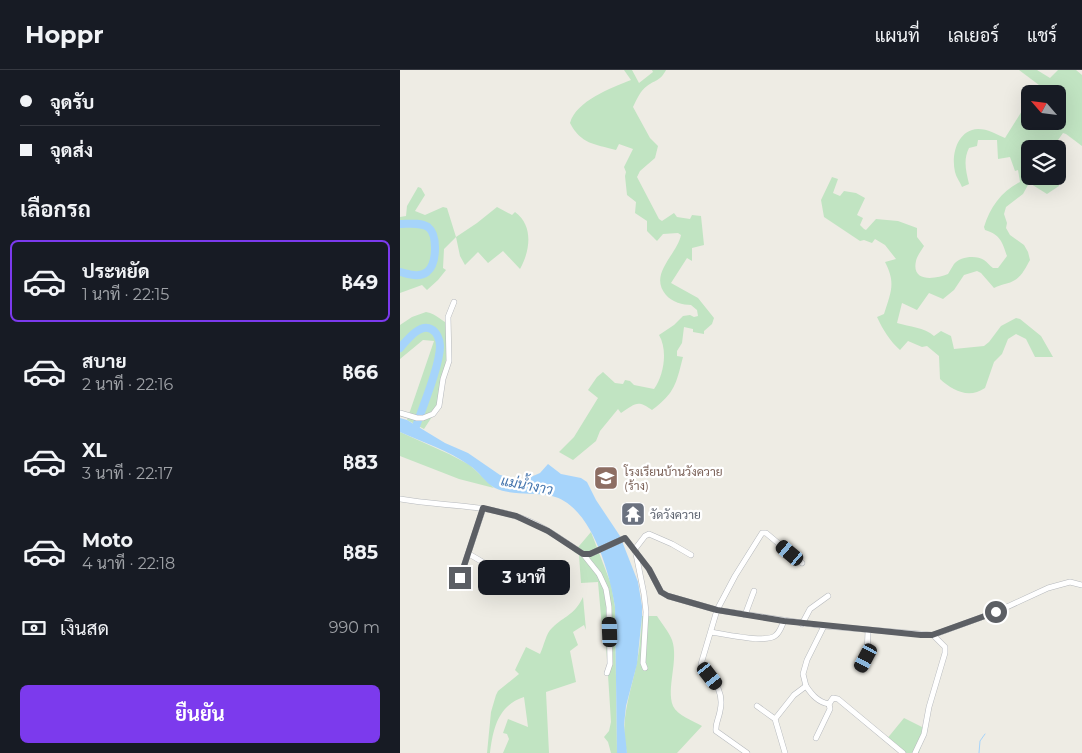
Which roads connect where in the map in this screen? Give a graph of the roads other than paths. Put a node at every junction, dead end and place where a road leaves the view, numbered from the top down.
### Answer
1 (454, 302) dead end
2 (400, 413) edge
3 (400, 498) edge
4 (483, 508) junction
5 (635, 549) junction
6 (469, 554) junction
7 (583, 554) junction
8 (690, 555) dead end
9 (802, 563) dead end
10 (484, 577) dead end
11 (460, 578) dead end
12 (1082, 585) edge
13 (754, 591) dead end
14 (828, 596) dead end
15 (717, 610) junction
16 (744, 615) junction
17 (784, 621) junction
18 (802, 624) junction
19 (824, 626) junction
20 (868, 631) junction
21 (711, 632) junction
22 (932, 635) junction
23 (645, 668) dead end
24 (860, 669) dead end
25 (607, 673) dead end
26 (806, 686) junction
27 (829, 704) junction
28 (757, 706) dead end
29 (775, 719) junction
30 (816, 738) dead end
31 (747, 753) edge
32 (785, 753) edge
33 (903, 753) edge
34 (915, 753) edge

1 - 2 street
3 - 4 street
4 - 6 street
4 - 7 street
5 - 7 street
5 - 8 street
5 - 15 street
5 - 23 street
6 - 10 street
6 - 11 street
7 - 25 street
9 - 15 street
12 - 22 street
13 - 16 street
14 - 18 street
15 - 16 street
15 - 21 street
16 - 17 street
17 - 18 street
17 - 21 street
18 - 19 street
19 - 20 street
19 - 26 street
20 - 22 street
20 - 24 street
21 - 31 street
22 - 34 street
26 - 27 street
26 - 29 street
27 - 30 street
27 - 33 street
28 - 29 street
29 - 32 street

